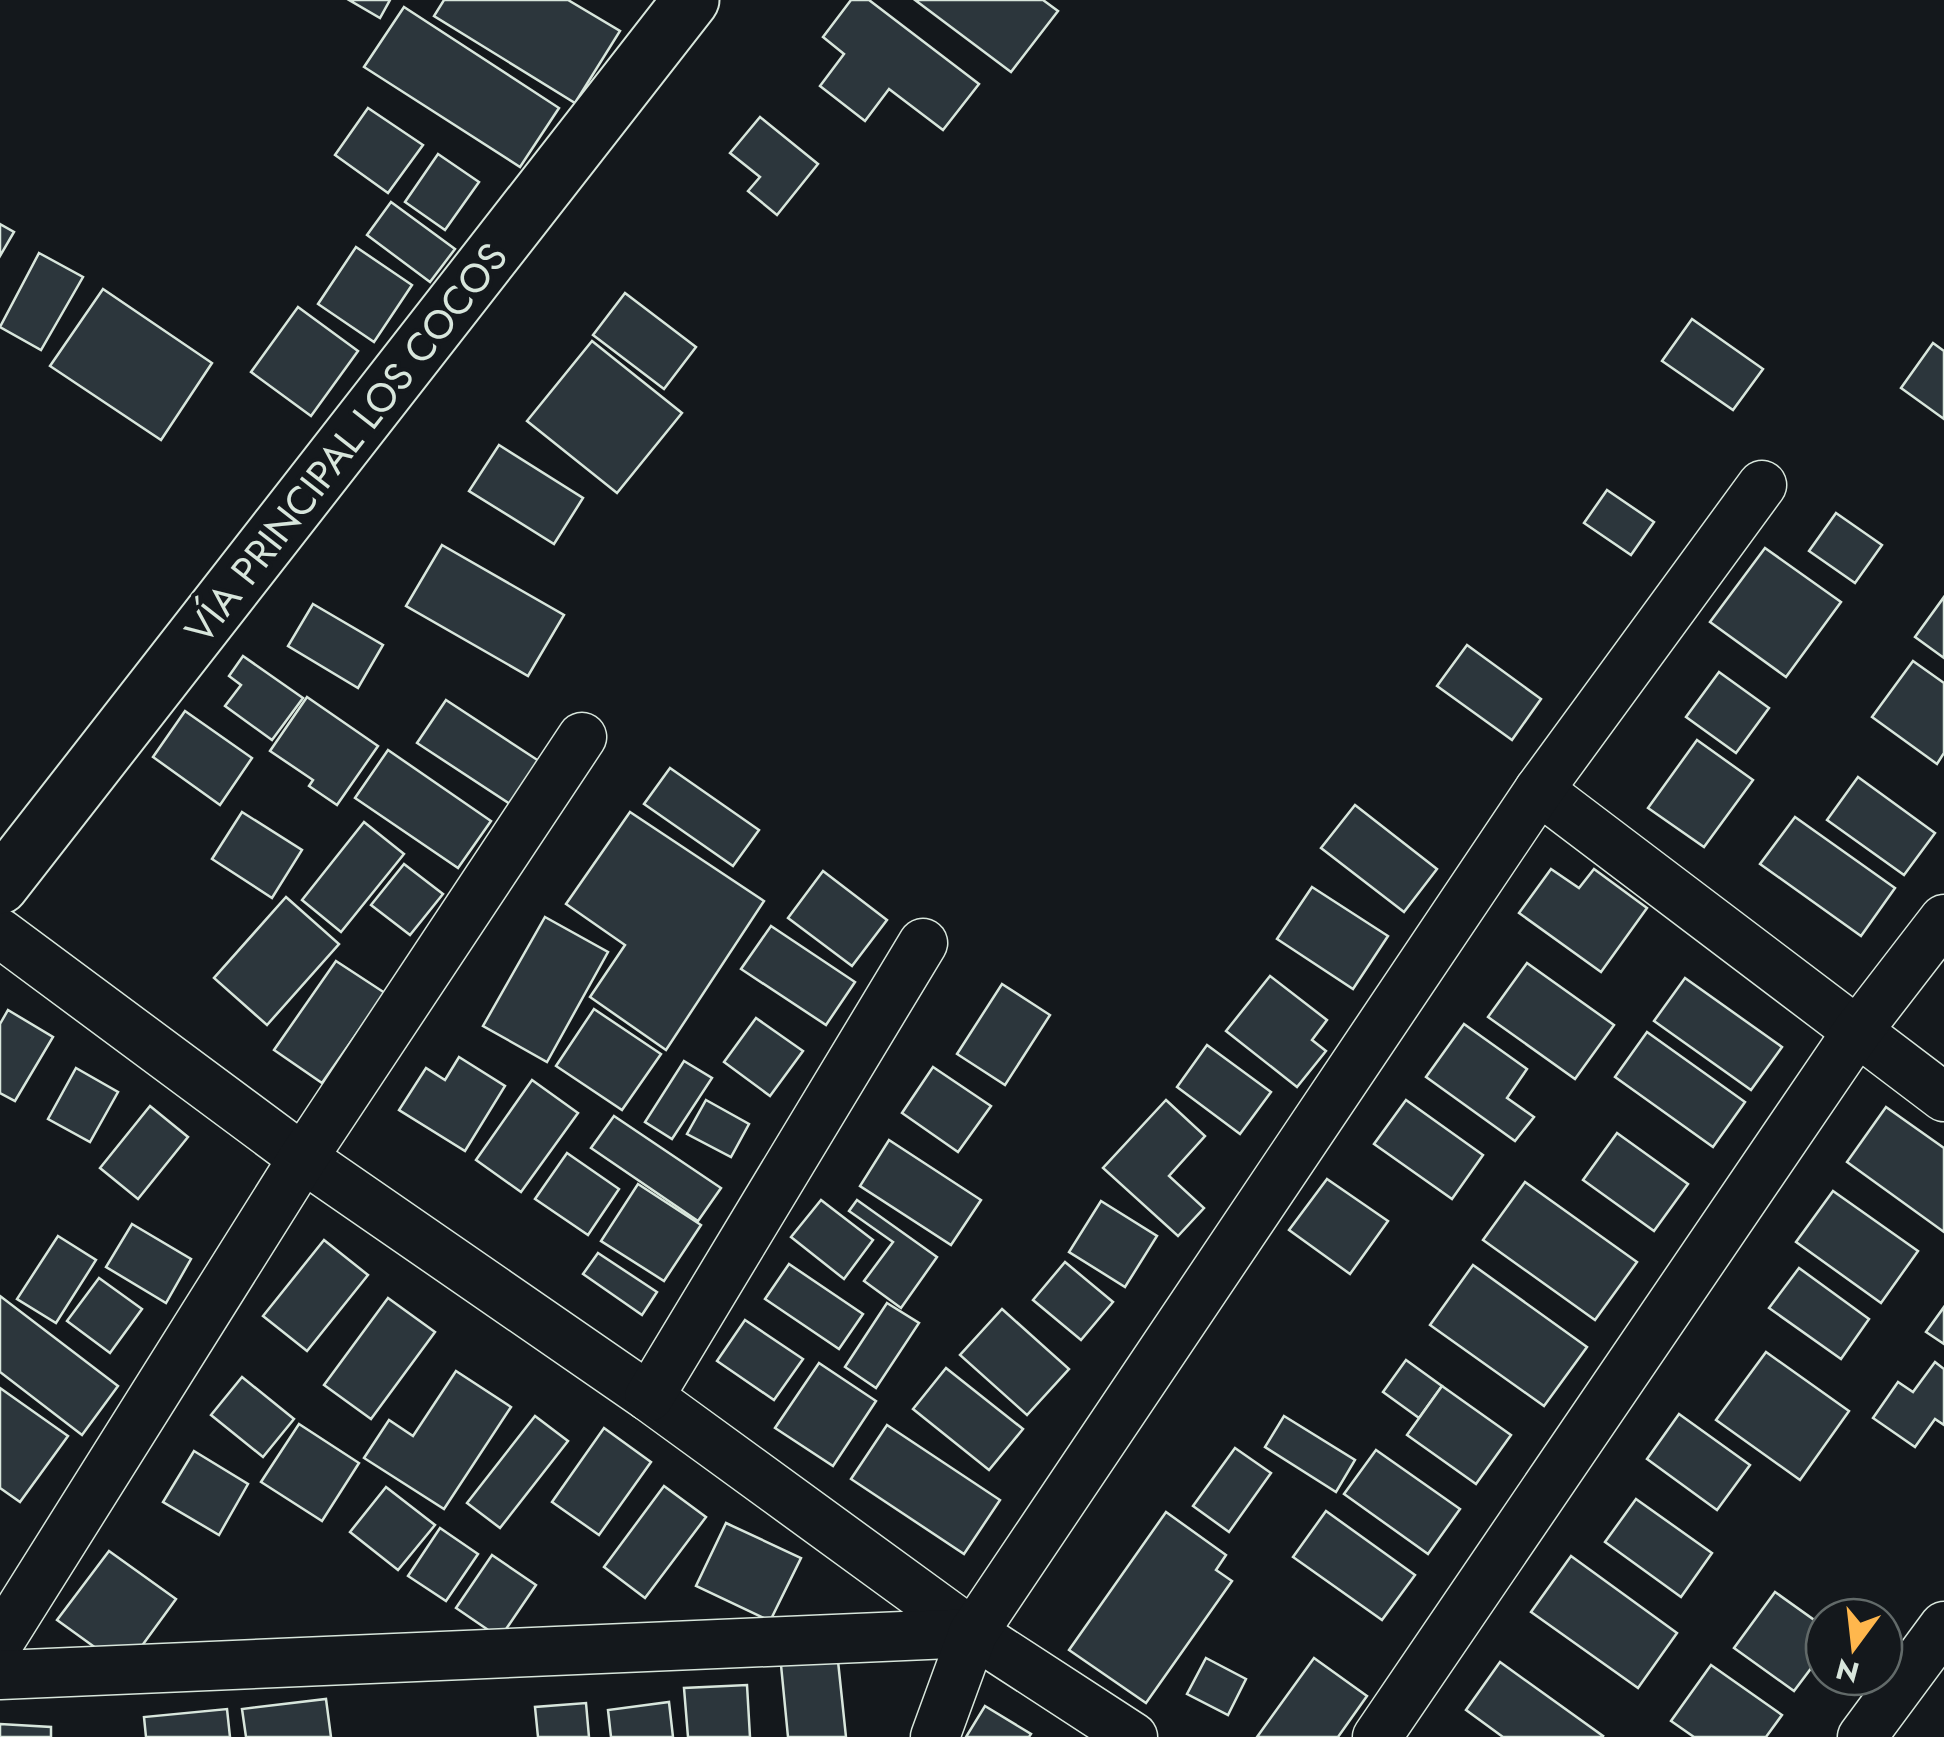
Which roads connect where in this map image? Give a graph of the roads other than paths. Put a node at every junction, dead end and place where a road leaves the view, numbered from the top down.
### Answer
1 (691, 0) edge
2 (1762, 485) dead end
3 (582, 737) dead end
4 (1540, 790) junction
5 (0, 886) edge
6 (1944, 919) edge
7 (0, 934) edge
8 (923, 943) dead end
9 (1856, 1032) junction
10 (1944, 1097) edge
11 (304, 1158) junction
12 (649, 1397) junction
13 (1944, 1626) edge
14 (974, 1633) junction
15 (0, 1641) edge
16 (0, 1675) edge
17 (935, 1737) edge
18 (1133, 1737) edge
19 (1378, 1737) edge
20 (1862, 1737) edge

1 - 5 street, VÍA PRINCIPAL LOS COCOS
2 - 4 street
3 - 11 street
4 - 9 street
4 - 14 street
6 - 9 street
7 - 11 street
8 - 12 street
9 - 10 street
9 - 19 street
11 - 12 street
11 - 15 street
12 - 14 street
13 - 20 street
14 - 16 street
14 - 17 street
14 - 18 street

